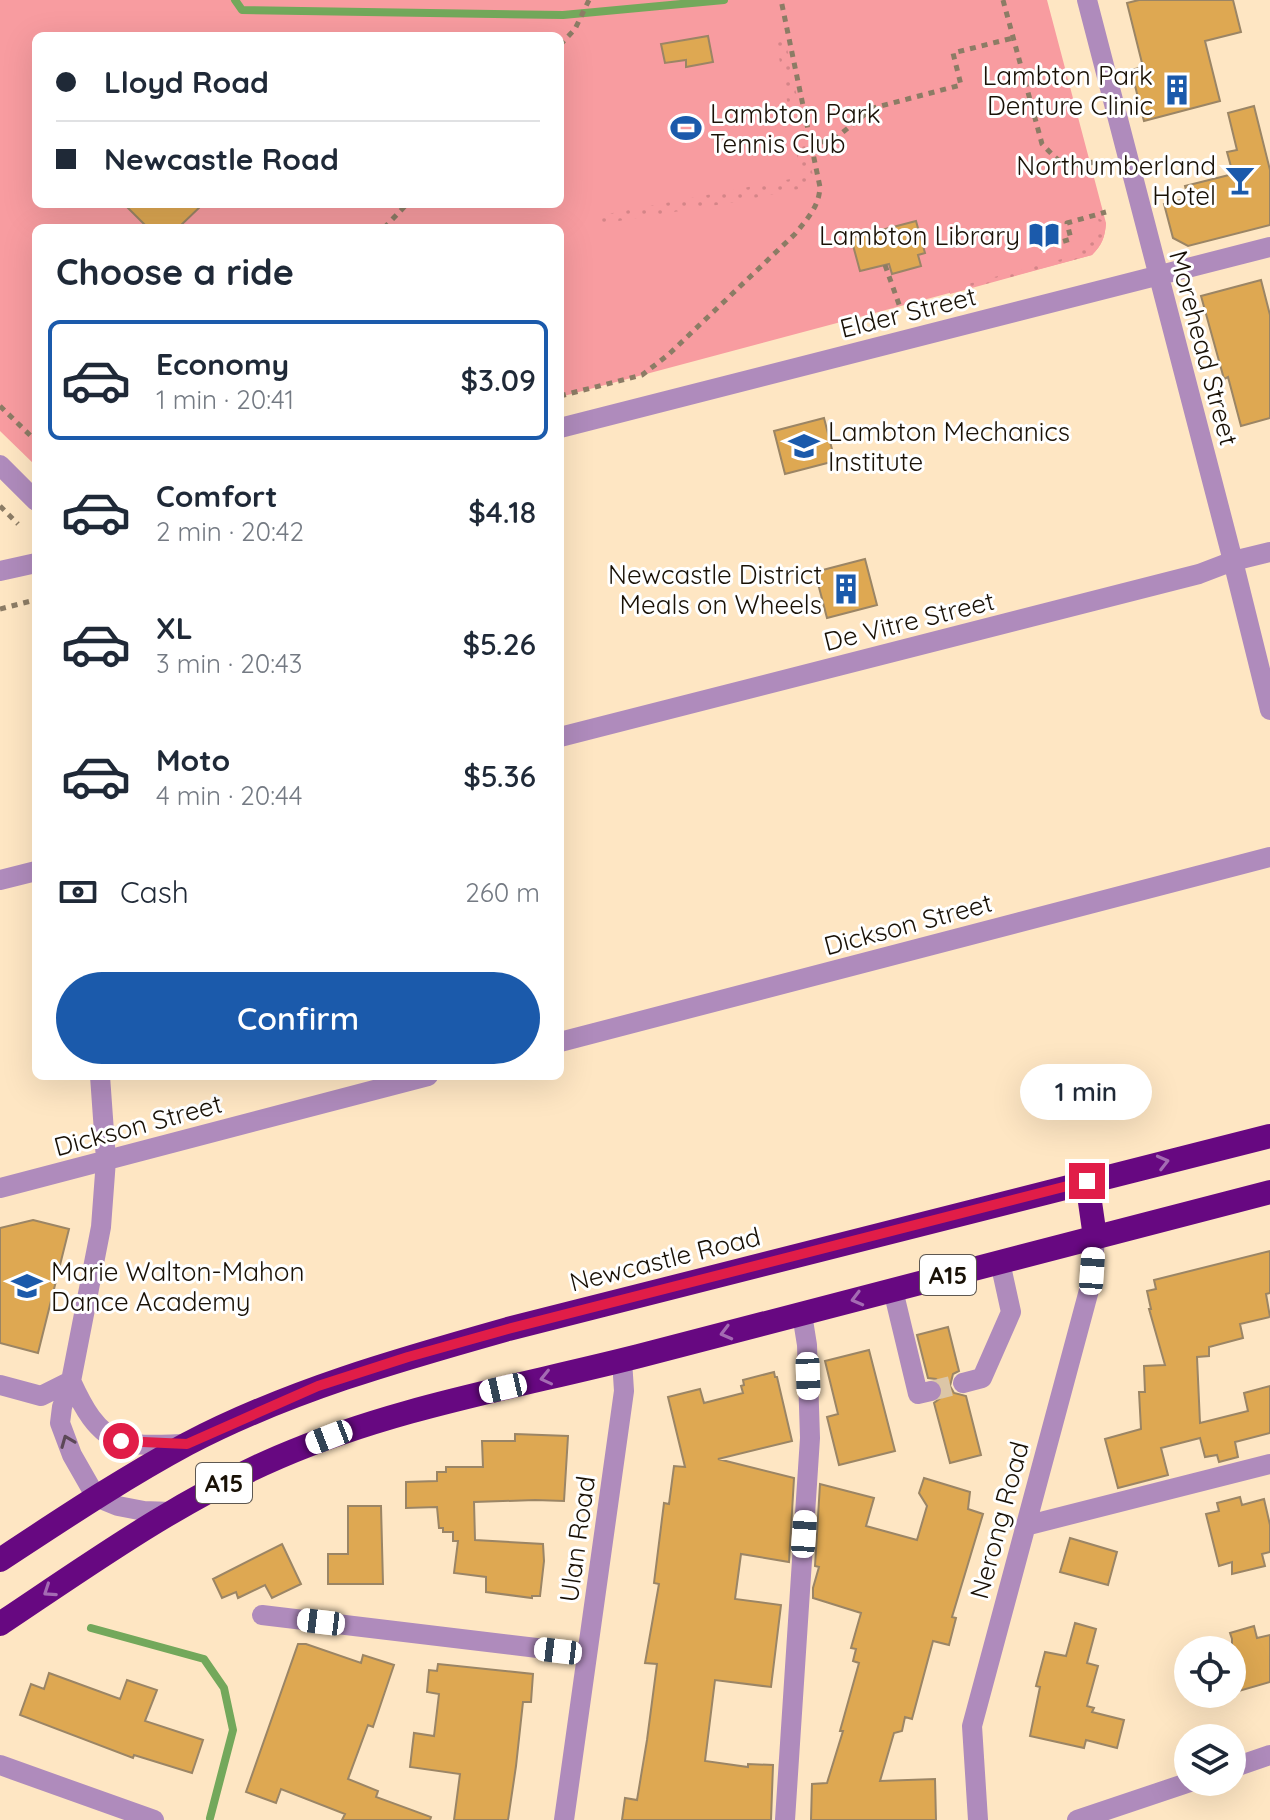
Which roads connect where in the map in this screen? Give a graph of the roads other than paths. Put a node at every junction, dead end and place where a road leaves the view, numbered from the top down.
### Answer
1 (1087, 0) edge
2 (1270, 247) edge
3 (1158, 274) junction
4 (564, 427) edge
5 (0, 465) edge
6 (32, 497) edge
7 (1270, 552) edge
8 (1233, 561) junction
9 (32, 564) edge
10 (0, 571) edge
11 (1270, 710) edge
12 (564, 736) edge
13 (1270, 857) edge
14 (32, 872) edge
15 (0, 880) edge
16 (564, 1041) edge
17 (100, 1080) edge
18 (413, 1080) edge
19 (1270, 1136) edge
20 (106, 1160) junction
21 (1087, 1181) junction
22 (0, 1188) edge
23 (1270, 1192) edge
24 (1095, 1237) junction
25 (1000, 1262) junction
26 (893, 1290) junction
27 (802, 1314) junction
28 (622, 1360) junction
29 (71, 1381) junction
30 (963, 1383) tunnel mouth
31 (0, 1385) edge
32 (931, 1391) dead end
33 (187, 1444) junction
34 (1270, 1464) edge
35 (96, 1497) junction
36 (171, 1512) junction
37 (1025, 1526) junction
38 (0, 1560) edge
39 (262, 1615) dead end
40 (0, 1624) edge
41 (587, 1654) junction
42 (1270, 1755) edge
43 (1246, 1763) edge
44 (0, 1765) edge
45 (1174, 1787) edge
46 (154, 1820) edge
47 (564, 1820) edge
48 (785, 1820) edge
49 (978, 1820) edge
50 (1077, 1820) edge

1 - 3 street, Morehead Street
2 - 3 street, Elder Street
3 - 4 street, Elder Street
3 - 8 street, Morehead Street
5 - 6 street
7 - 8 street, De Vitre Street
8 - 11 street, Morehead Street
8 - 12 street, De Vitre Street
9 - 10 street
13 - 16 street, Dickson Street
14 - 15 street
17 - 20 street
18 - 20 street, Dickson Street
21 -> 19 highway, Newcastle Road / A15
20 - 22 street, Dickson Street
20 - 29 street
21 - 24 highway
21 - 33 highway, Newcastle Road / A15
23 - 24 highway, A15
24 - 25 highway, A15
24 - 37 street, Nerong Road
25 - 26 highway, A15
25 - 30 street
26 -> 27 highway, A15
26 - 32 street
27 -> 28 highway, A15
27 - 48 street
28 -> 36 highway, A15
28 - 41 street, Ulan Road
29 - 31 street
29 - 33 street
35 -> 29 street
33 - 35 highway, Newcastle Road / A15
34 - 37 street
35 - 36 street
35 - 38 highway, A15
36 -> 40 highway, A15
37 - 49 street, Nerong Road
39 - 41 street
41 - 47 street, Ulan Road
42 - 43 street
44 - 46 street
45 - 50 street

